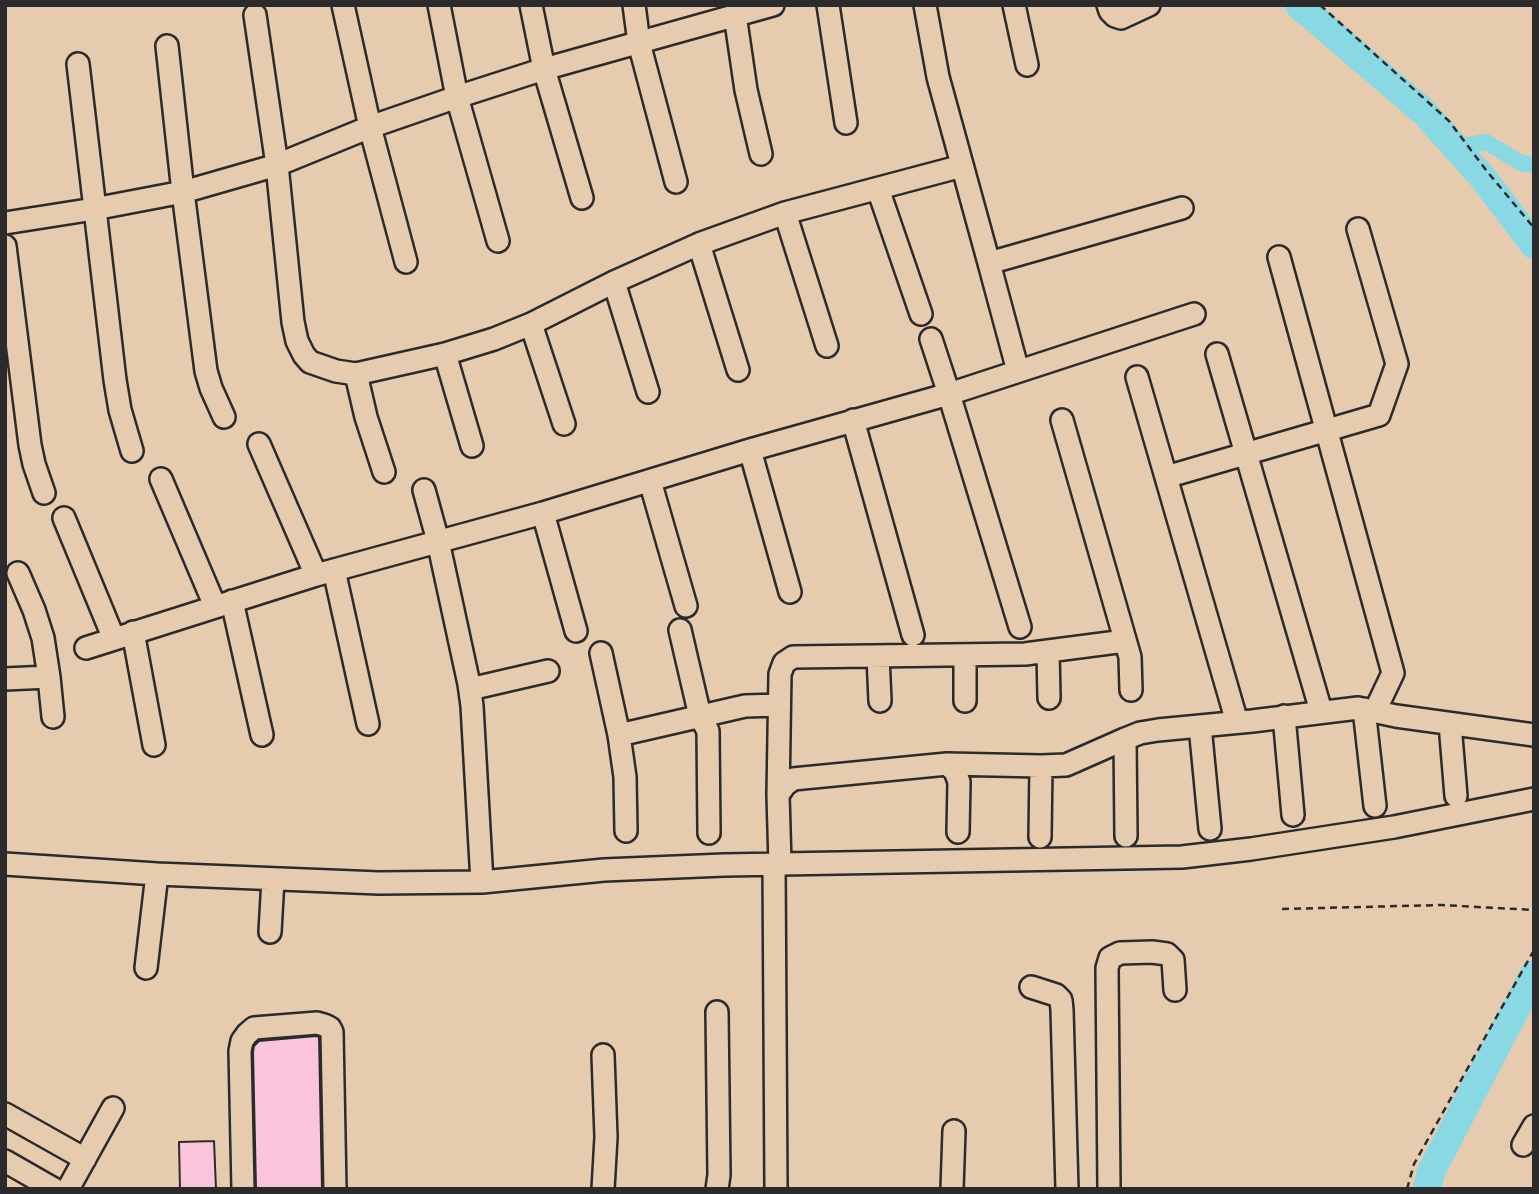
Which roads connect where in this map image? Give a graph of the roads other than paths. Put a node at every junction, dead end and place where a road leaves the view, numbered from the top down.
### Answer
1 (343, 5) edge
2 (439, 5) edge
3 (531, 5) edge
4 (634, 5) edge
5 (774, 5) edge
6 (828, 5) edge
7 (925, 5) edge
8 (1014, 5) edge
9 (1108, 5) edge
10 (1149, 5) edge
11 (738, 11) edge
12 (255, 15) dead end
13 (639, 43) junction
14 (167, 46) dead end
15 (78, 64) dead end
16 (1027, 65) dead end
17 (544, 69) junction
18 (457, 97) junction
19 (846, 123) dead end
20 (370, 127) junction
21 (761, 153) dead end
22 (277, 165) junction
23 (962, 166) junction
24 (676, 181) dead end
25 (878, 189) junction
26 (183, 192) junction
27 (582, 198) dead end
28 (1182, 208) dead end
29 (94, 209) junction
30 (785, 213) junction
31 (5, 223) edge
32 (1358, 229) dead end
33 (498, 242) dead end
34 (699, 244) junction
35 (5, 246) edge
36 (1279, 257) dead end
37 (406, 262) dead end
38 (989, 263) junction
39 (614, 282) junction
40 (921, 314) dead end
41 (1194, 314) dead end
42 (531, 324) junction
43 (931, 339) dead end
44 (827, 346) dead end
45 (444, 354) junction
46 (1217, 354) dead end
47 (738, 370) dead end
48 (1018, 372) junction
49 (356, 374) junction
50 (1137, 377) dead end
51 (648, 392) dead end
52 (950, 394) junction
53 (223, 417) dead end
54 (853, 420) junction
55 (1062, 420) dead end
56 (565, 425) dead end
57 (1326, 430) junction
58 (259, 443) dead end
59 (472, 446) dead end
60 (750, 450) junction
61 (132, 451) dead end
62 (1246, 455) junction
63 (384, 472) dead end
64 (1166, 477) junction
65 (161, 479) dead end
66 (650, 481) junction
67 (424, 490) dead end
68 (44, 493) dead end
69 (543, 513) junction
70 (64, 518) dead end
71 (438, 541) junction
72 (18, 573) dead end
73 (325, 573) junction
74 (790, 592) dead end
75 (223, 604) junction
76 (686, 606) dead end
77 (1020, 627) dead end
78 (680, 630) dead end
79 (576, 631) dead end
80 (124, 635) junction
81 (913, 635) dead end
82 (1125, 641) junction
83 (86, 648) dead end
84 (1048, 651) junction
85 (601, 653) dead end
86 (965, 655) junction
87 (878, 656) junction
88 (548, 671) dead end
89 (49, 677) junction
90 (5, 679) edge
91 (470, 689) junction
92 (1131, 690) dead end
93 (1049, 698) dead end
94 (880, 701) dead end
95 (965, 701) dead end
96 (779, 705) junction
97 (1370, 710) junction
98 (1321, 711) junction
99 (701, 716) junction
100 (1284, 716) junction
101 (53, 717) dead end
102 (1237, 722) junction
103 (368, 724) dead end
104 (1450, 724) junction
105 (1200, 726) junction
106 (262, 735) dead end
107 (619, 735) junction
108 (1534, 735) edge
109 (1125, 739) junction
110 (154, 745) dead end
111 (947, 764) junction
112 (1041, 766) junction
113 (778, 794) junction
114 (1457, 796) dead end
115 (1534, 799) edge
116 (1374, 806) dead end
117 (1293, 815) dead end
118 (1210, 829) dead end
119 (626, 831) dead end
120 (958, 832) dead end
121 (709, 833) dead end
122 (1126, 835) dead end
123 (1040, 837) dead end
124 (5, 864) edge
125 (777, 864) junction
126 (157, 874) junction
127 (273, 879) junction
128 (482, 882) junction
129 (270, 932) dead end
130 (146, 968) dead end
131 (1031, 987) dead end
132 (1175, 990) dead end
133 (717, 1012) dead end
134 (603, 1055) dead end
135 (113, 1108) dead end
136 (5, 1114) edge
137 (954, 1131) dead end
138 (85, 1159) junction
139 (5, 1161) edge
140 (54, 1189) edge
141 (68, 1189) edge
142 (243, 1189) edge
143 (335, 1189) edge
144 (603, 1189) edge
145 (717, 1189) edge
146 (776, 1189) edge
147 (952, 1189) edge
148 (1067, 1189) edge
149 (1109, 1189) edge

1 - 20 street
2 - 18 street
3 - 17 street
4 - 13 street
5 - 11 street
6 - 19 street
7 - 23 street
8 - 16 street
9 - 10 street
11 - 13 street
11 - 21 street
12 - 22 street
13 - 17 street
13 - 24 street
14 - 26 street
15 - 29 street
17 - 18 street
17 - 27 street
18 - 20 street
18 - 33 street
20 - 22 street
20 - 37 street
22 - 26 street
22 - 49 street
23 - 25 street
23 - 38 street
25 - 30 street
25 - 40 street
26 - 29 street
26 - 53 street
28 - 38 street
29 - 31 street
29 - 61 street
30 - 34 street
30 - 44 street
32 - 57 street
34 - 39 street
34 - 47 street
35 - 68 street
36 - 57 street
38 - 48 street
39 - 42 street
39 - 51 street
41 - 48 street
42 - 45 street
42 - 56 street
43 - 52 street
45 - 49 street
45 - 59 street
46 - 62 street
48 - 52 street
49 - 63 street
50 - 64 street
52 - 54 street
52 - 77 street
54 - 60 street
54 - 81 street
55 - 82 street
57 - 62 street
57 - 97 street
58 - 73 street
60 - 66 street
60 - 74 street
62 - 64 street
62 - 98 street
64 - 102 street
65 - 75 street
66 - 69 street
66 - 76 street
67 - 71 street
69 - 71 street
69 - 79 street
70 - 80 street
71 - 73 street
71 - 91 street
72 - 89 street
73 - 75 street
73 - 103 street
75 - 80 street
75 - 106 street
78 - 99 street
80 - 83 street
80 - 110 street
82 - 84 street
82 - 92 street
84 - 86 street
84 - 93 street
85 - 107 street
86 - 87 street
86 - 95 street
87 - 94 street
87 - 96 street
88 - 91 street
89 - 90 street
89 - 101 street
91 - 128 street
96 - 99 street
96 - 113 street
97 - 98 street
97 - 104 street
97 - 116 street
98 - 100 street
99 - 107 street
99 - 121 street
100 - 102 street
100 - 117 street
102 - 105 street
104 - 108 street
104 - 114 street
105 - 109 street
105 - 118 street
107 - 119 street
109 - 112 street
109 - 122 street
111 - 112 street
111 - 113 street
111 - 120 street
112 - 123 street
113 - 125 street
115 - 125 street
124 - 126 street
125 - 128 street
125 - 146 street
126 - 127 street
126 - 130 street
127 - 128 street
127 - 129 street
131 - 148 street
132 - 149 street
133 - 145 street
134 - 144 street
135 - 138 street
136 - 138 street
137 - 147 street
138 - 141 street
139 - 140 street
142 - 143 street

